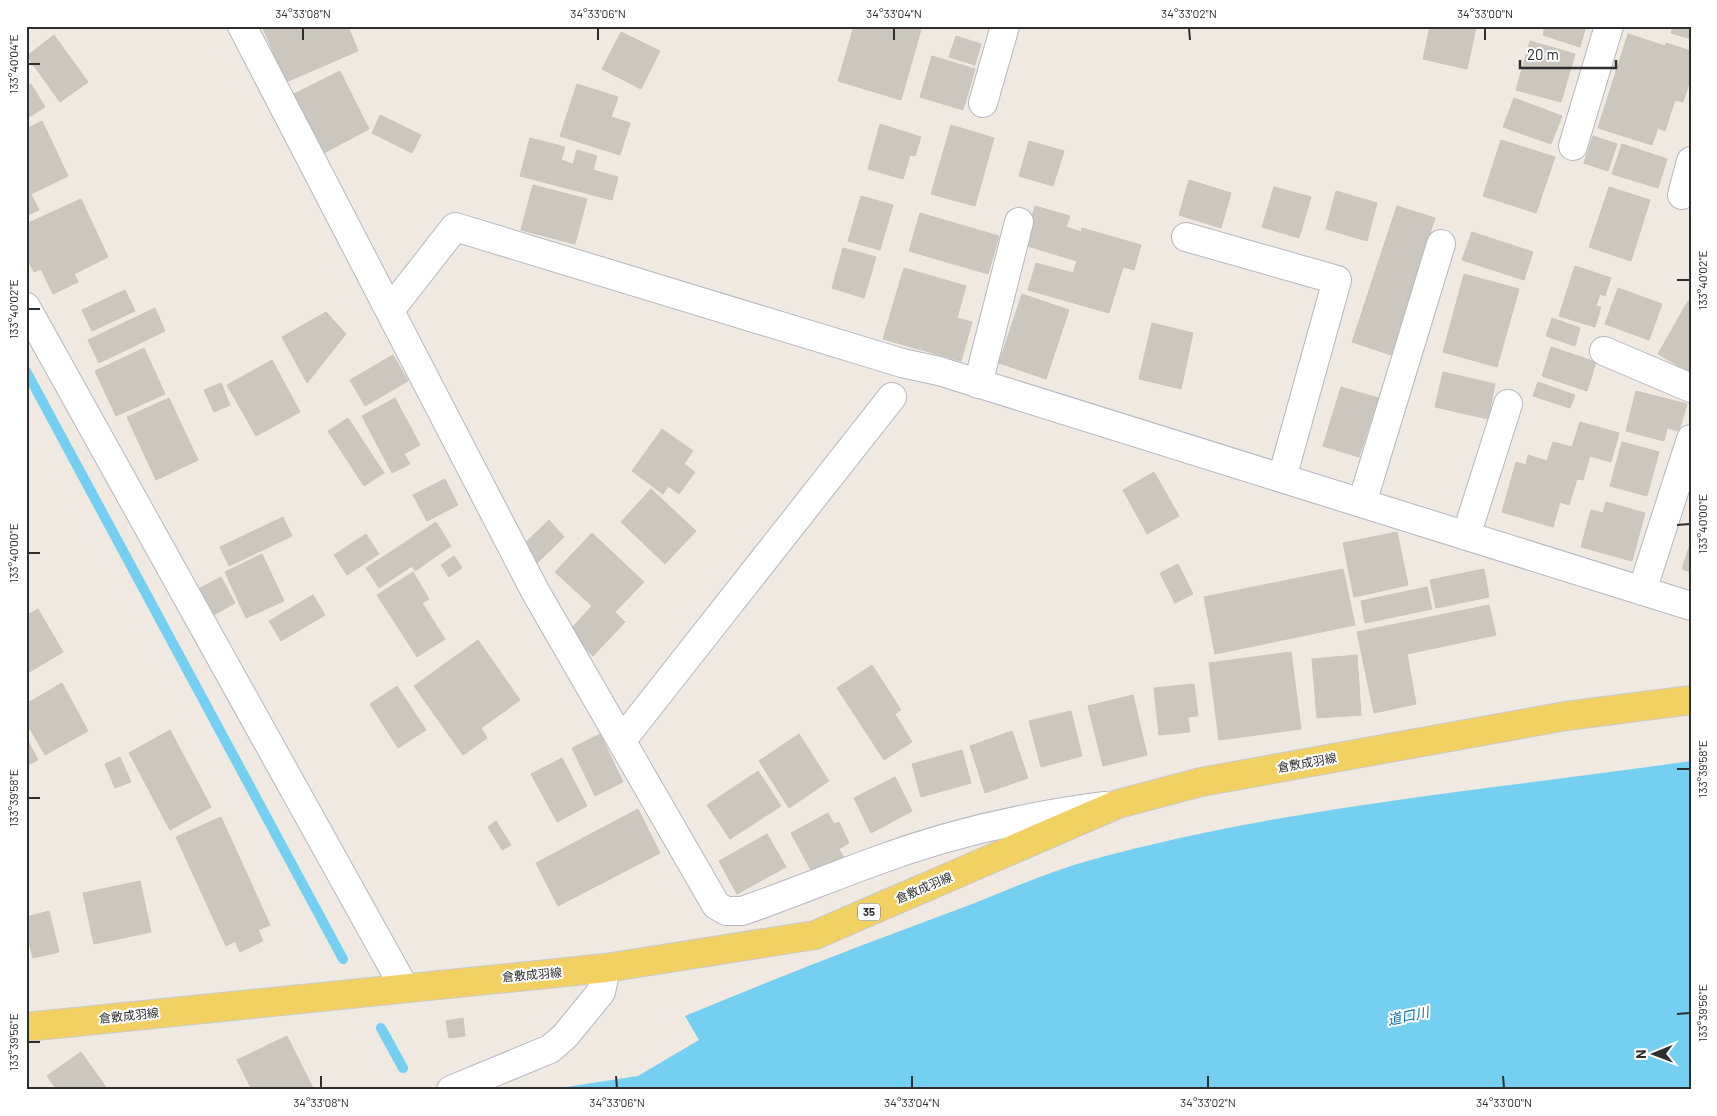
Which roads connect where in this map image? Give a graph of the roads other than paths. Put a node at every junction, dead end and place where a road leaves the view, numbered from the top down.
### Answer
1 (242, 26) edge
2 (1005, 26) edge
3 (1608, 26) edge
4 (984, 103) dead end
5 (1573, 146) dead end
6 (1691, 161) edge
7 (1682, 195) dead end
8 (1019, 222) dead end
9 (1186, 237) dead end
10 (1441, 244) dead end
11 (26, 307) edge
12 (390, 310) junction
13 (1604, 351) dead end
14 (978, 384) junction
15 (1691, 388) edge
16 (892, 397) dead end
17 (1508, 404) dead end
18 (1691, 438) edge
19 (1282, 478) junction
20 (1362, 504) junction
21 (1466, 536) junction
22 (1642, 591) junction
23 (1691, 606) edge
24 (1691, 700) edge
25 (622, 740) junction
26 (1118, 804) junction
27 (606, 968) junction
28 (404, 987) junction
29 (26, 1027) edge
30 (450, 1090) edge

1 - 12 street
2 - 4 street
3 - 5 street
6 - 7 street
8 - 14 street
9 - 19 street
10 - 20 street
11 - 28 street
12 - 14 street
12 - 25 street
13 - 15 street
14 - 19 street
16 - 25 street
17 - 21 street
18 - 22 street
19 - 20 street
20 - 21 street
21 - 22 street
22 - 23 street
24 - 26 main road, 倉敷成羽線 / 35
25 - 26 street
26 - 27 main road, 倉敷成羽線 / 35
27 - 28 main road, 倉敷成羽線 / 35
27 - 30 street
28 - 29 main road, 倉敷成羽線 / 35

